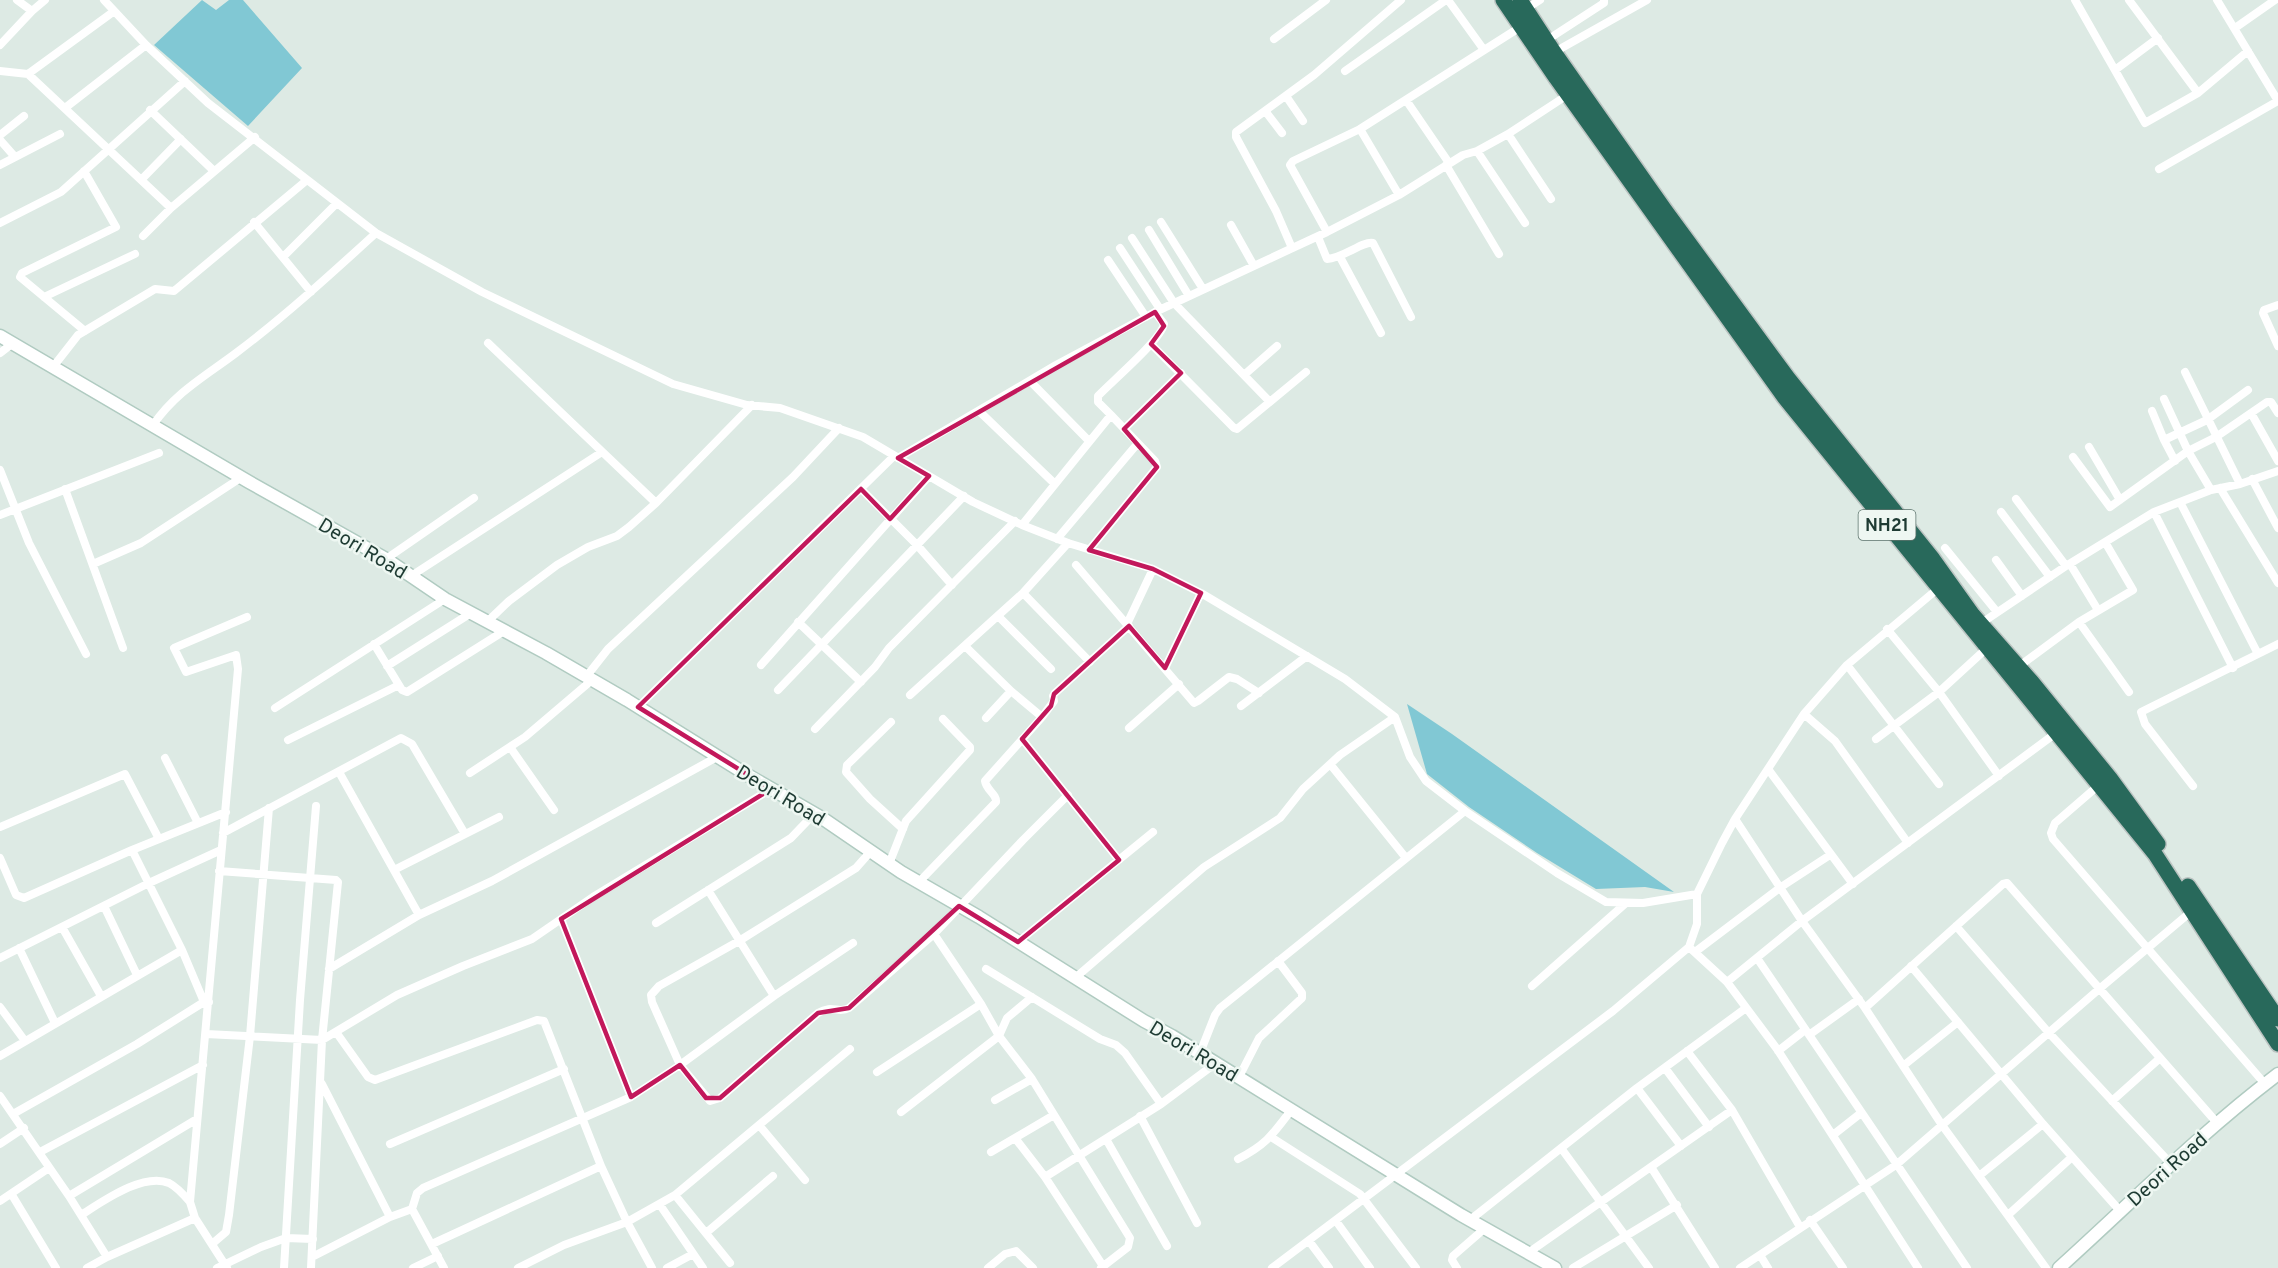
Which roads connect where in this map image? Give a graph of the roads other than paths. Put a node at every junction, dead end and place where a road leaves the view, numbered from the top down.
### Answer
1 (17, 0) edge
2 (45, 0) edge
3 (104, 0) edge
4 (1326, 0) edge
5 (1401, 0) edge
6 (1447, 0) edge
7 (1503, 0) edge
8 (1540, 0) edge
9 (1647, 0) edge
10 (2075, 0) edge
11 (2129, 0) edge
12 (2217, 0) edge
13 (2275, 0) edge
14 (1605, 1) edge
15 (32, 10) junction
16 (113, 12) junction
17 (1525, 14) edge
18 (2235, 28) junction
19 (2158, 38) junction
20 (1274, 39) dead end
21 (1, 43) edge
22 (146, 45) junction
23 (1484, 50) junction
24 (1545, 50) junction
25 (2248, 51) junction
26 (2115, 70) junction
27 (0, 71) edge
28 (1345, 71) dead end
29 (28, 74) junction
30 (184, 81) junction
31 (2274, 85) edge
32 (1573, 90) junction
33 (2198, 93) junction
34 (1287, 96) junction
35 (1406, 100) junction
36 (2278, 101) edge
37 (65, 108) junction
38 (150, 110) junction
39 (1266, 112) junction
40 (24, 116) dead end
41 (1303, 121) dead end
42 (1360, 129) junction
43 (1282, 133) dead end
44 (60, 134) dead end
45 (1508, 134) junction
46 (0, 135) edge
47 (255, 137) junction
48 (181, 139) junction
49 (0, 140) edge
50 (110, 149) junction
51 (1477, 151) junction
52 (15, 157) junction
53 (1447, 164) junction
54 (0, 165) edge
55 (2159, 169) dead end
56 (84, 171) junction
57 (214, 171) junction
58 (142, 179) junction
59 (307, 180) junction
60 (1399, 195) junction
61 (1551, 200) dead end
62 (337, 203) junction
63 (171, 208) junction
64 (254, 222) junction
65 (1161, 222) dead end
66 (0, 223) edge
67 (1525, 223) dead end
68 (1231, 225) dead end
69 (1149, 230) dead end
70 (1327, 232) junction
71 (376, 233) junction
72 (143, 236) dead end
73 (1318, 237) junction
74 (1132, 238) dead end
75 (1120, 248) dead end
76 (1292, 248) junction
77 (135, 254) dead end
78 (1499, 254) dead end
79 (283, 257) junction
80 (1340, 258) junction
81 (1108, 261) dead end
82 (1254, 266) junction
83 (1203, 289) junction
84 (311, 292) junction
85 (1189, 296) junction
86 (44, 297) junction
87 (1174, 303) junction
88 (2278, 305) edge
89 (1157, 311) junction
90 (1146, 316) junction
91 (1411, 317) dead end
92 (86, 331) junction
93 (1381, 333) dead end
94 (0, 336) edge
95 (13, 343) junction
96 (488, 343) dead end
97 (1151, 344) junction
98 (1277, 346) dead end
99 (2278, 346) edge
100 (0, 353) edge
101 (53, 367) junction
102 (1306, 372) dead end
103 (2185, 372) dead end
104 (1181, 373) junction
105 (1244, 375) junction
106 (1030, 381) junction
107 (2248, 390) dead end
108 (2164, 399) dead end
109 (1270, 402) junction
110 (752, 405) junction
111 (979, 411) junction
112 (2152, 411) dead end
113 (2251, 413) junction
114 (2278, 413) edge
115 (1111, 415) junction
116 (2207, 420) junction
117 (153, 425) junction
118 (839, 428) junction
119 (1124, 429) junction
120 (2181, 434) junction
121 (2216, 437) junction
122 (2164, 440) junction
123 (1089, 441) junction
124 (1138, 443) junction
125 (2089, 447) dead end
126 (2188, 451) junction
127 (602, 452) junction
128 (159, 453) dead end
129 (896, 457) junction
130 (2073, 457) dead end
131 (2175, 461) junction
132 (2278, 461) edge
133 (0, 470) edge
134 (2278, 471) edge
135 (929, 476) junction
136 (242, 477) junction
137 (2252, 479) junction
138 (1055, 484) junction
139 (2240, 484) junction
140 (65, 489) junction
141 (861, 489) junction
142 (2216, 489) junction
143 (964, 496) junction
144 (474, 498) dead end
145 (2016, 499) dead end
146 (2120, 500) junction
147 (2180, 502) junction
148 (656, 504) junction
149 (15, 508) junction
150 (2001, 512) dead end
151 (2154, 512) junction
152 (0, 515) edge
153 (890, 519) junction
154 (1018, 523) junction
155 (2278, 528) edge
156 (1057, 539) junction
157 (2105, 542) junction
158 (1068, 543) junction
159 (917, 545) junction
160 (1945, 548) dead end
161 (1089, 550) junction
162 (386, 559) junction
163 (1996, 560) dead end
164 (93, 564) junction
165 (2068, 565) junction
166 (1076, 566) dead end
167 (1153, 569) junction
168 (411, 576) junction
169 (2050, 577) junction
170 (2278, 583) edge
171 (1944, 584) junction
172 (952, 585) junction
173 (1023, 592) junction
174 (1201, 593) junction
175 (2022, 596) junction
176 (446, 599) junction
177 (2098, 610) junction
178 (1997, 612) junction
179 (471, 613) junction
180 (998, 616) junction
181 (247, 617) dead end
182 (488, 622) junction
183 (798, 622) junction
184 (2079, 622) junction
185 (1980, 624) junction
186 (1128, 625) junction
187 (1887, 629) junction
188 (504, 631) junction
189 (374, 644) junction
190 (822, 644) junction
191 (2278, 644) edge
192 (965, 646) junction
193 (123, 648) dead end
194 (1987, 648) junction
195 (86, 654) dead end
196 (2258, 654) junction
197 (1307, 656) junction
198 (1090, 662) junction
199 (761, 665) dead end
200 (1847, 665) junction
201 (387, 666) junction
202 (2018, 667) junction
203 (1165, 668) junction
204 (2233, 668) junction
205 (1051, 669) dead end
206 (589, 678) junction
207 (861, 682) junction
208 (1179, 684) junction
209 (399, 685) junction
210 (778, 690) dead end
211 (1011, 691) junction
212 (1939, 692) junction
213 (2129, 692) dead end
214 (1259, 693) junction
215 (910, 695) dead end
216 (1241, 706) dead end
217 (638, 707) junction
218 (275, 708) dead end
219 (1804, 714) junction
220 (1042, 717) junction
221 (1395, 717) junction
222 (986, 718) dead end
223 (943, 719) dead end
224 (891, 722) dead end
225 (1894, 726) junction
226 (1129, 728) dead end
227 (816, 729) dead end
228 (2056, 733) junction
229 (288, 740) dead end
230 (1022, 740) junction
231 (1876, 740) dead end
232 (510, 747) junction
233 (717, 757) junction
234 (165, 758) dead end
235 (1330, 764) junction
236 (1768, 769) junction
237 (339, 772) junction
238 (470, 773) dead end
239 (1999, 776) junction
240 (1939, 784) dead end
241 (2099, 785) junction
242 (2193, 786) dead end
243 (771, 789) junction
244 (1068, 795) junction
245 (316, 807) dead end
246 (269, 808) junction
247 (554, 810) dead end
248 (1465, 811) junction
249 (226, 812) junction
250 (814, 814) junction
251 (499, 817) dead end
252 (1735, 819) junction
253 (198, 823) junction
254 (0, 827) edge
255 (903, 829) junction
256 (1153, 832) dead end
257 (223, 833) junction
258 (465, 834) junction
259 (159, 839) junction
260 (1908, 843) junction
261 (132, 850) junction
262 (221, 850) junction
263 (871, 851) junction
264 (1830, 855) junction
265 (0, 858) edge
266 (1407, 858) junction
267 (1119, 860) junction
268 (889, 864) junction
269 (394, 870) junction
270 (219, 871) junction
271 (264, 876) junction
272 (312, 878) junction
273 (919, 882) junction
274 (149, 883) junction
275 (1853, 884) junction
276 (1780, 886) junction
277 (708, 890) junction
278 (1697, 894) junction
279 (1626, 903) junction
280 (104, 906) junction
281 (959, 906) junction
282 (2196, 908) junction
283 (419, 915) junction
284 (561, 919) junction
285 (1802, 921) junction
286 (656, 923) dead end
287 (1956, 926) junction
288 (62, 927) junction
289 (934, 934) junction
290 (739, 941) junction
291 (1018, 942) junction
292 (853, 943) dead end
293 (19, 948) junction
294 (2148, 948) junction
295 (182, 950) junction
296 (1692, 950) junction
297 (0, 958) edge
298 (1756, 958) junction
299 (1278, 961) junction
300 (1911, 966) junction
301 (329, 969) junction
302 (986, 969) dead end
303 (137, 975) junction
304 (1076, 978) junction
305 (1727, 982) junction
306 (1532, 986) dead end
307 (2098, 990) junction
308 (101, 996) junction
309 (774, 996) junction
310 (1032, 997) junction
311 (1859, 999) junction
312 (207, 1002) junction
313 (981, 1004) junction
314 (0, 1007) edge
315 (1746, 1008) junction
316 (1865, 1008) junction
317 (2278, 1019) edge
318 (1958, 1022) junction
319 (55, 1023) junction
320 (336, 1032) junction
321 (1807, 1033) junction
322 (2049, 1033) junction
323 (206, 1034) junction
324 (250, 1036) junction
325 (999, 1036) junction
326 (298, 1040) junction
327 (322, 1040) junction
328 (25, 1041) junction
329 (2278, 1044) edge
330 (849, 1049) dead end
331 (1687, 1051) junction
332 (1778, 1051) junction
333 (1200, 1053) junction
334 (0, 1056) edge
335 (2159, 1059) junction
336 (1216, 1063) junction
337 (203, 1065) junction
338 (680, 1065) junction
339 (1903, 1066) junction
340 (1665, 1068) junction
341 (564, 1069) junction
342 (878, 1072) dead end
343 (2002, 1074) junction
344 (2278, 1074) edge
345 (1239, 1077) junction
346 (1032, 1079) junction
347 (321, 1082) junction
348 (2265, 1084) junction
349 (1637, 1088) junction
350 (0, 1096) edge
351 (632, 1098) junction
352 (995, 1100) dead end
353 (2112, 1101) junction
354 (1161, 1104) junction
355 (1292, 1109) junction
356 (1732, 1110) junction
357 (900, 1112) dead end
358 (1861, 1113) junction
359 (13, 1114) junction
360 (1054, 1115) junction
361 (1140, 1116) junction
362 (197, 1119) junction
363 (582, 1119) junction
364 (2043, 1124) junction
365 (2218, 1124) junction
366 (759, 1125) junction
367 (1942, 1125) junction
368 (1709, 1126) junction
369 (24, 1128) junction
370 (1833, 1135) junction
371 (1271, 1137) junction
372 (1015, 1138) junction
373 (1106, 1139) junction
374 (0, 1143) edge
375 (390, 1144) dead end
376 (1681, 1146) junction
377 (1561, 1148) junction
378 (40, 1152) junction
379 (991, 1152) dead end
380 (1080, 1156) junction
381 (2072, 1157) junction
382 (1238, 1159) dead end
383 (2171, 1164) junction
384 (1896, 1165) junction
385 (602, 1166) junction
386 (1651, 1167) junction
387 (49, 1168) junction
388 (1396, 1175) junction
389 (773, 1176) dead end
390 (1979, 1176) junction
391 (1045, 1177) junction
392 (805, 1180) dead end
393 (1866, 1186) junction
394 (675, 1194) junction
395 (12, 1195) junction
396 (69, 1196) junction
397 (1366, 1199) junction
398 (0, 1201) edge
399 (190, 1202) junction
400 (1600, 1202) junction
401 (660, 1205) junction
402 (1677, 1205) junction
403 (412, 1209) junction
404 (2121, 1212) junction
405 (81, 1215) junction
406 (2008, 1215) junction
407 (390, 1217) junction
408 (195, 1218) junction
409 (1470, 1220) junction
410 (1810, 1220) junction
411 (1336, 1221) junction
412 (627, 1222) junction
413 (1197, 1223) dead end
414 (1800, 1227) junction
415 (1484, 1229) junction
416 (706, 1233) junction
417 (1626, 1236) junction
418 (286, 1239) junction
419 (313, 1239) junction
420 (1309, 1241) junction
421 (212, 1244) junction
422 (432, 1244) junction
423 (1167, 1246) dead end
424 (1528, 1253) junction
425 (693, 1254) junction
426 (1760, 1255) junction
427 (438, 1256) junction
428 (107, 1257) junction
429 (312, 1257) junction
430 (730, 1263) dead end
431 (533, 1264) edge
432 (223, 1267) edge
433 (1102, 1267) edge
434 (1275, 1267) edge
435 (1552, 1267) edge
436 (56, 1268) edge
437 (87, 1268) edge
438 (284, 1268) edge
439 (311, 1268) edge
440 (413, 1268) edge
441 (444, 1268) edge
442 (518, 1268) edge
443 (652, 1268) edge
444 (667, 1268) edge
445 (703, 1268) edge
446 (988, 1268) edge
447 (1033, 1268) edge
448 (1329, 1268) edge
449 (1370, 1268) edge
450 (1416, 1268) edge
451 (1456, 1268) edge
452 (1573, 1268) edge
453 (1649, 1268) edge
454 (1715, 1268) edge
455 (1740, 1268) edge
456 (1768, 1268) edge
457 (1843, 1268) edge
458 (1918, 1268) edge
459 (1967, 1268) edge
460 (2046, 1268) edge
461 (2059, 1268) edge

1 - 15 street
2 - 15 street
3 - 16 street
4 - 20 street
5 - 34 street
6 - 23 street
6 - 28 street
7 - 17 highway, NH21
8 - 17 street
9 - 24 street
10 - 26 street
11 - 19 street
12 - 18 street
13 - 18 street
14 - 24 street
15 - 21 street
16 - 22 street
16 - 29 street
17 - 23 street
17 - 24 highway, NH21
18 - 25 street
19 - 26 street
19 - 33 street
22 - 30 street
22 - 37 street
23 - 35 street
24 - 32 highway, NH21
25 - 31 street
25 - 33 street
26 - 33 street
27 - 29 street
29 - 37 street
30 - 38 street
30 - 47 street
31 - 36 street
32 - 45 street
32 - 171 highway, NH21
34 - 39 street
34 - 41 street
35 - 42 street
35 - 53 street
36 - 55 street
37 - 50 street
38 - 48 street
38 - 50 street
39 - 43 street
39 - 76 street
40 - 46 street
42 - 60 street
42 - 70 street
44 - 52 street
45 - 51 street
45 - 61 street
47 - 57 street
47 - 59 street
48 - 57 street
48 - 58 street
49 - 52 street
50 - 56 street
50 - 58 street
51 - 53 street
51 - 67 street
52 - 54 street
53 - 60 street
53 - 78 street
56 - 66 street
56 - 86 street
57 - 63 street
58 - 63 street
59 - 62 street
59 - 64 street
60 - 70 street
62 - 71 street
62 - 79 street
63 - 72 street
64 - 79 street
64 - 92 street
65 - 83 street
68 - 82 street
69 - 85 street
70 - 73 street
71 - 84 street
71 - 110 street
73 - 76 street
73 - 80 street
74 - 87 street
75 - 89 street
76 - 82 street
77 - 86 street
79 - 84 street
80 - 91 street
80 - 93 street
81 - 90 street
82 - 83 street
83 - 85 street
84 - 117 street
85 - 87 street
86 - 92 street
87 - 89 street
87 - 105 street
88 - 99 street
89 - 90 street
89 - 97 street
90 - 106 street
92 - 101 street
94 - 95 street, Deori Road
95 - 100 street
95 - 101 street, Deori Road
96 - 127 street
97 - 104 street
97 - 115 street
98 - 105 street
101 - 117 street, Deori Road
102 - 109 street
103 - 116 street
104 - 109 street
104 - 119 street
105 - 109 street
106 - 111 street
106 - 123 street
107 - 116 street
108 - 120 street
110 - 118 street
110 - 148 street
111 - 129 street
111 - 138 street
112 - 122 street
113 - 114 street
113 - 121 street
113 - 132 street
115 - 119 street
115 - 123 street
116 - 120 street
116 - 121 street
117 - 136 street, Deori Road
118 - 129 street
118 - 206 street
119 - 124 street
120 - 122 street
120 - 126 street
121 - 126 street
121 - 139 street
122 - 131 street
123 - 138 street
124 - 156 street
124 - 161 street
125 - 146 street
126 - 131 street
126 - 142 street
127 - 148 street
127 - 168 street
128 - 140 street
129 - 135 street
129 - 141 street
130 - 146 street
131 - 146 street
133 - 149 street
134 - 137 street
135 - 143 street
135 - 153 street
136 - 162 street, Deori Road
136 - 164 street
137 - 139 street
137 - 155 street
138 - 154 street
139 - 142 street
140 - 149 street
140 - 164 street
141 - 153 street
141 - 217 street
142 - 147 street
142 - 170 street
143 - 154 street
143 - 159 street
144 - 162 street
145 - 165 street
147 - 151 street
147 - 196 street
148 - 182 street
149 - 152 street
149 - 195 street
150 - 169 street
151 - 157 street
151 - 204 street
153 - 159 street
153 - 183 street
154 - 156 street
154 - 172 street
156 - 158 street
157 - 165 street
157 - 177 street
158 - 161 street
158 - 173 street
159 - 172 street
159 - 190 street
160 - 178 street
161 - 167 street
162 - 168 street, Deori Road
163 - 175 street
164 - 193 street
165 - 169 street
165 - 177 street
166 - 186 street
167 - 174 street
167 - 186 street
168 - 176 street, Deori Road
169 - 175 street
171 - 185 highway, NH21
171 - 187 street
171 - 194 highway, NH21
172 - 207 street
173 - 180 street
173 - 198 street
174 - 197 street
174 - 203 street
175 - 178 street
176 - 179 street, Deori Road
176 - 189 street
177 - 184 street
178 - 185 street
179 - 182 street, Deori Road
179 - 201 street
180 - 192 street
180 - 205 street
181 - 249 street
182 - 188 street, Deori Road
183 - 190 street
183 - 199 street
184 - 202 street
184 - 213 street
185 - 202 highway, NH21
186 - 198 street
186 - 203 street
187 - 200 street
187 - 212 street
188 - 206 street, Deori Road
188 - 209 street
189 - 201 street
189 - 218 street
190 - 207 street
190 - 210 street
191 - 196 street
192 - 211 street
192 - 215 street
194 - 212 street
194 - 228 highway, NH21
196 - 204 street
197 - 214 street
197 - 221 street
198 - 220 street
200 - 219 street
200 - 225 street
201 - 209 street
202 - 282 highway, NH21
203 - 208 street
204 - 242 street
206 - 217 street, Deori Road
206 - 232 street
207 - 227 street
208 - 214 street
208 - 226 street
209 - 229 street
211 - 220 street
211 - 222 street
212 - 225 street
212 - 239 street
214 - 216 street
217 - 233 street, Deori Road
219 - 236 street
219 - 260 street
220 - 230 street
221 - 235 street
221 - 248 street
223 - 255 street
224 - 255 street
225 - 231 street
225 - 240 street
228 - 239 street
228 - 241 highway, NH21
230 - 244 street
230 - 273 street
232 - 238 street
232 - 247 street
233 - 243 street, Deori Road
233 - 283 street
234 - 253 street
235 - 266 street
235 - 304 street
236 - 252 street
236 - 264 street
237 - 246 street
237 - 258 street
237 - 269 street
239 - 260 street
241 - 282 highway, NH21
241 - 294 street
243 - 250 street, Deori Road
243 - 284 street
244 - 267 street
244 - 281 street
245 - 272 street
246 - 257 street
246 - 271 street
248 - 266 street
248 - 279 street
249 - 253 street
249 - 257 street
250 - 263 street, Deori Road
250 - 277 street
251 - 258 street
252 - 276 street
252 - 278 street
253 - 259 street
254 - 259 street
255 - 268 street
256 - 267 street
257 - 262 street
258 - 269 street
259 - 261 street
260 - 275 street
261 - 265 street
261 - 274 street
262 - 270 street
262 - 274 street
263 - 268 street, Deori Road
263 - 290 street
264 - 275 street
264 - 276 street
266 - 299 street
267 - 291 street
268 - 273 street, Deori Road
269 - 283 street
270 - 271 street
270 - 312 street
271 - 272 street
271 - 324 street
272 - 301 street
272 - 326 street
273 - 281 street, Deori Road
274 - 280 street
274 - 295 street
275 - 285 street
276 - 285 street
276 - 296 street
277 - 286 street
277 - 290 street
278 - 279 street
278 - 296 street
279 - 306 street
280 - 288 street
280 - 303 street
281 - 289 street
281 - 291 street, Deori Road
282 - 294 street
282 - 317 highway, NH21
282 - 329 highway, NH21
283 - 301 street
284 - 320 street
284 - 351 street
285 - 298 street
285 - 311 street
287 - 300 street
287 - 307 street
287 - 322 street
288 - 293 street
288 - 308 street
289 - 313 street
289 - 338 street
290 - 309 street
290 - 338 street
291 - 304 street, Deori Road
292 - 309 street
293 - 297 street
293 - 319 street
294 - 307 street
294 - 348 street
295 - 303 street
295 - 312 street
296 - 305 street
296 - 388 street
298 - 305 street
298 - 321 street
299 - 333 street
299 - 345 street
300 - 316 street
300 - 318 street
301 - 327 street
302 - 310 street
303 - 308 street
304 - 333 street, Deori Road
305 - 315 street
307 - 322 street
307 - 335 street
308 - 319 street
309 - 338 street
310 - 325 street
310 - 354 street
311 - 316 street
311 - 321 street
312 - 323 street
312 - 359 street
313 - 325 street
313 - 342 street
314 - 328 street
315 - 331 street
315 - 332 street
316 - 339 street
318 - 339 street
318 - 343 street
319 - 328 street
320 - 327 street
320 - 341 street
321 - 332 street
321 - 358 street
322 - 343 street
322 - 353 street
323 - 324 street
323 - 337 street
324 - 326 street
324 - 421 street
325 - 346 street
325 - 357 street
326 - 327 street
326 - 418 street
327 - 347 street
328 - 334 street
330 - 366 street
331 - 340 street
331 - 356 street
332 - 370 street
333 - 336 street, Deori Road
335 - 353 street
335 - 365 street
336 - 345 street, Deori Road
336 - 354 street
337 - 362 street
337 - 378 street
338 - 351 street
339 - 367 street
340 - 349 street
340 - 368 street
341 - 363 street
341 - 375 street
343 - 364 street
343 - 367 street
344 - 348 street, Deori Road
345 - 355 street, Deori Road
346 - 352 street
346 - 360 street
347 - 407 street
347 - 419 street
348 - 365 street, Deori Road
349 - 376 street
349 - 377 street
350 - 359 street
351 - 363 street
353 - 383 street
354 - 361 street
355 - 371 street
355 - 388 street, Deori Road
356 - 368 street
356 - 414 street
358 - 370 street
358 - 384 street
359 - 369 street
360 - 372 street
360 - 380 street
361 - 373 street
361 - 413 street
362 - 396 street
362 - 399 street
363 - 385 street
363 - 403 street
364 - 381 street
364 - 390 street
365 - 383 street, Deori Road
366 - 392 street
366 - 394 street
367 - 384 street
367 - 390 street
368 - 376 street
369 - 374 street
369 - 378 street
370 - 393 street
371 - 382 street
371 - 397 street
372 - 379 street
372 - 391 street
373 - 380 street
373 - 423 street
376 - 386 street
377 - 400 street
377 - 409 street
378 - 387 street
380 - 391 street
380 - 433 street
381 - 404 street
381 - 406 street
383 - 404 street, Deori Road
384 - 393 street
384 - 459 street
385 - 412 street
385 - 422 street
386 - 400 street
386 - 402 street
387 - 395 street
387 - 396 street
388 - 397 street
388 - 409 street, Deori Road
389 - 416 street
390 - 406 street
391 - 433 street
393 - 410 street
393 - 458 street
394 - 401 street
394 - 416 street
395 - 398 street
395 - 436 street
396 - 405 street
397 - 411 street
397 - 450 street
399 - 405 street
399 - 408 street
400 - 417 street
400 - 424 street
401 - 412 street
401 - 425 street
402 - 417 street
402 - 454 street
403 - 407 street
403 - 422 street
404 - 461 street, Deori Road
405 - 428 street
406 - 460 street
407 - 429 street
408 - 421 street
408 - 428 street
409 - 415 street, Deori Road
410 - 414 street
410 - 457 street
411 - 420 street
411 - 449 street
412 - 431 street
412 - 443 street
414 - 426 street
415 - 424 street, Deori Road
415 - 451 street
416 - 430 street
417 - 452 street
417 - 453 street
418 - 419 street
418 - 432 street
418 - 438 street
419 - 429 street
420 - 434 street
420 - 448 street
421 - 432 street
422 - 427 street
424 - 435 street, Deori Road
425 - 444 street
425 - 445 street
426 - 455 street
426 - 456 street
427 - 440 street
427 - 441 street
428 - 437 street
429 - 439 street
431 - 442 street
446 - 447 street

